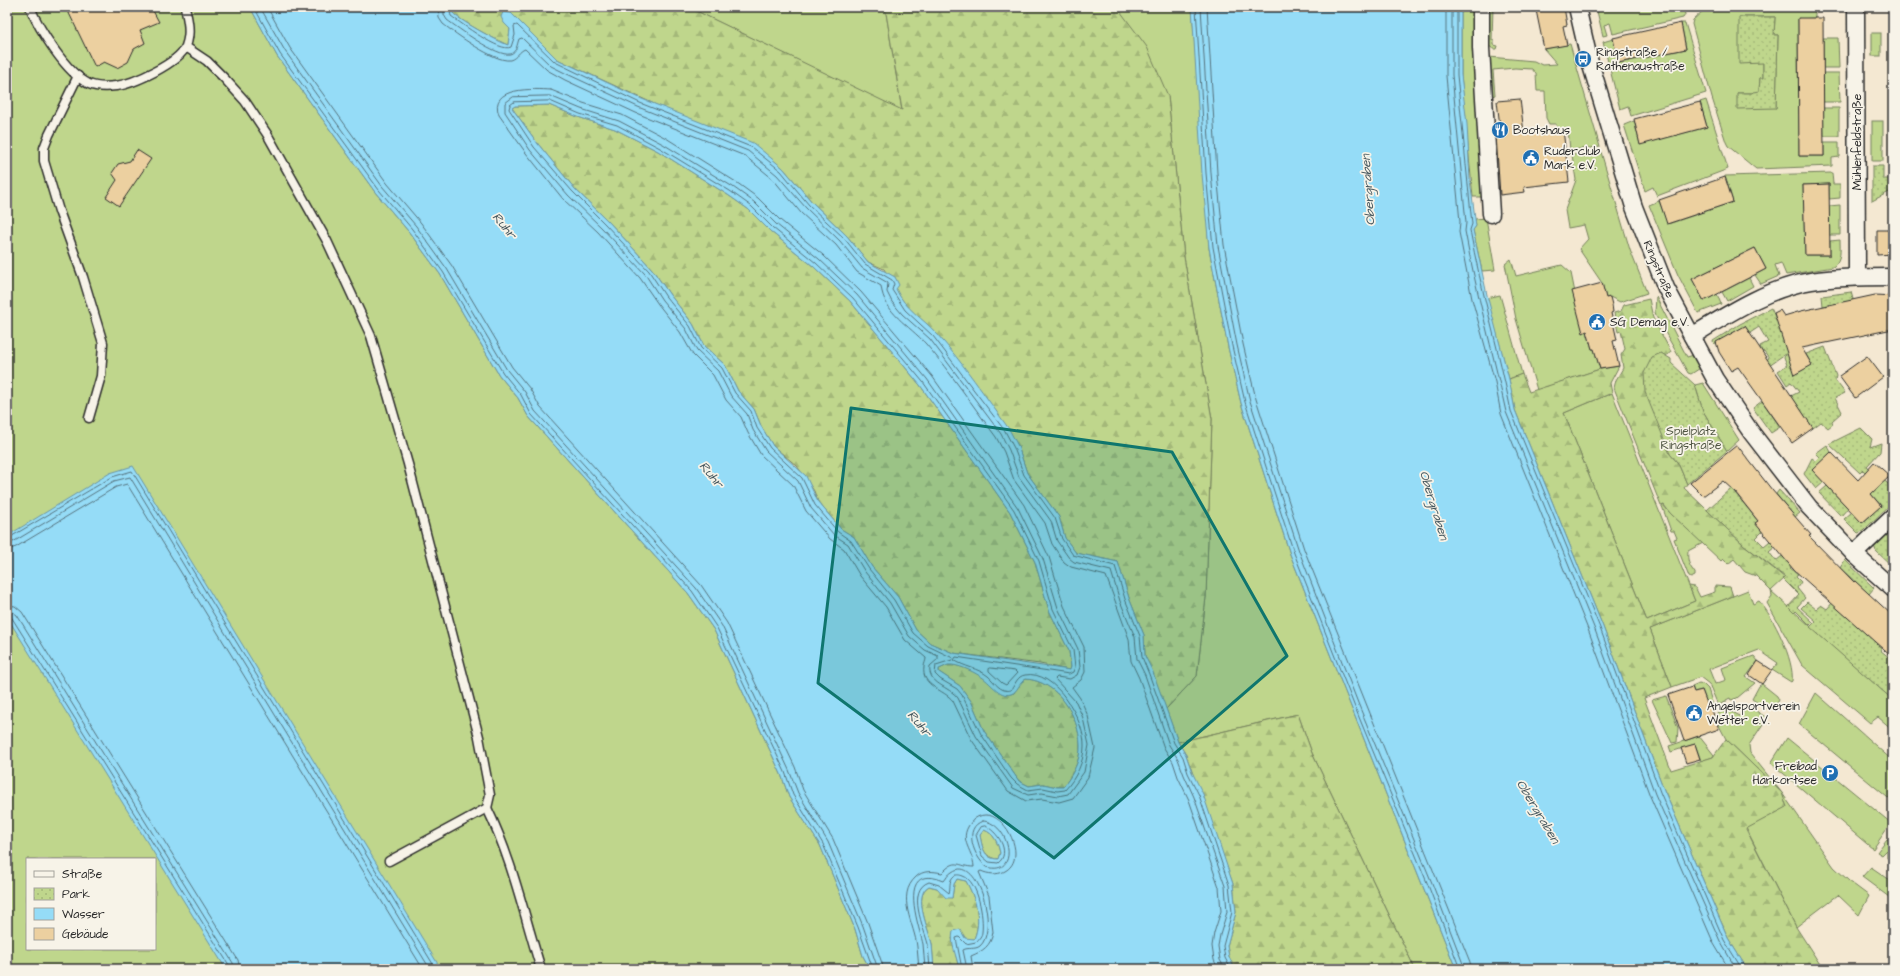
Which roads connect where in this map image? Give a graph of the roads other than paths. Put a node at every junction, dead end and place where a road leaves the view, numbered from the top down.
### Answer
1 (30, 7) edge
2 (185, 7) edge
3 (1481, 7) edge
4 (1578, 7) edge
5 (1856, 7) edge
6 (186, 47) junction
7 (78, 76) junction
8 (1491, 214) dead end
9 (1858, 276) junction
10 (1893, 277) edge
11 (1692, 336) junction
12 (89, 418) dead end
13 (1893, 517) edge
14 (1854, 554) junction
15 (1893, 589) edge
16 (487, 808) junction
17 (389, 861) dead end
18 (541, 969) edge

1 - 7 lane
2 - 6 lane
3 - 8 street
4 - 11 street, Ringstraße
5 - 9 street, Mühlenfeldstraße
6 - 7 lane
6 - 16 lane
7 - 12 lane
9 - 10 street
9 - 11 street
11 - 14 street, Ringstraße
13 - 14 street
14 - 15 street, Ringstraße
16 - 17 lane
16 - 18 lane

